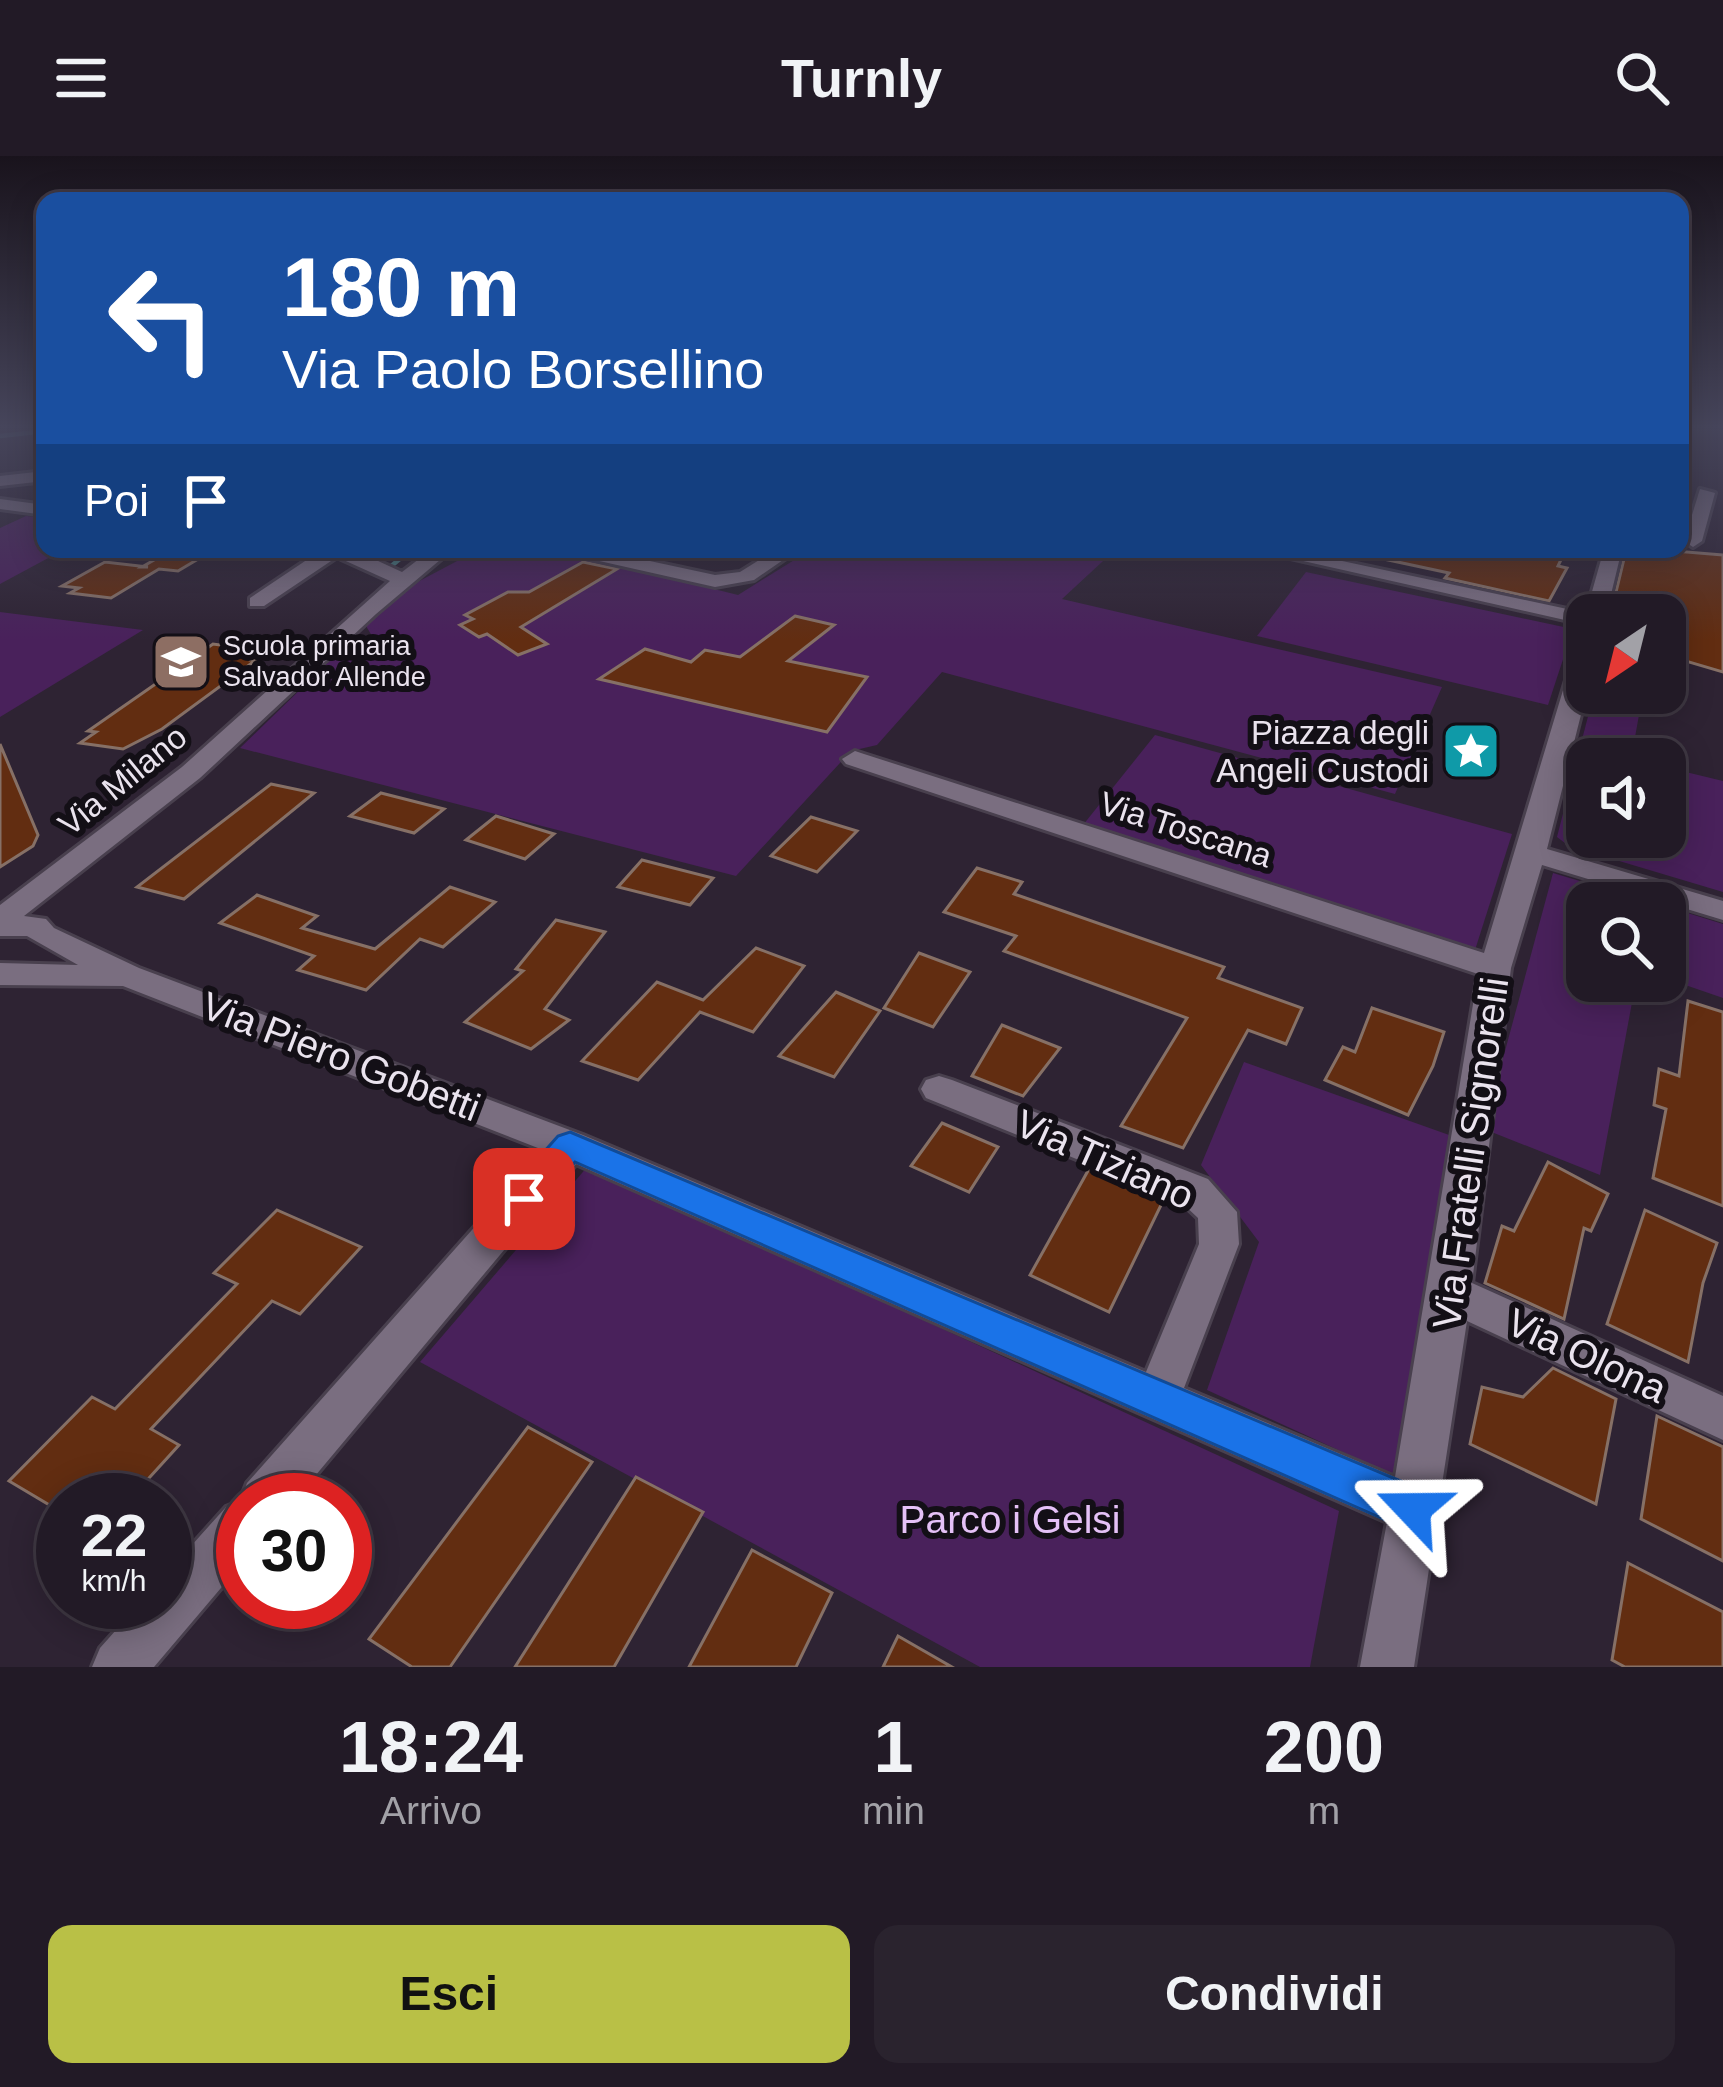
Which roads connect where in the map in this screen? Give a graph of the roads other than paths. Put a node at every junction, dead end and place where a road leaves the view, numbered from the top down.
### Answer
1 (1705, 499) edge
2 (0, 504) edge
3 (36, 509) edge
4 (1695, 542) edge
5 (323, 558) edge
6 (359, 558) edge
7 (441, 558) edge
8 (633, 558) edge
9 (776, 558) edge
10 (1301, 558) edge
11 (1611, 558) edge
12 (410, 578) junction
13 (1601, 594) edge
14 (257, 602) dead end
15 (1566, 615) edge
16 (1569, 714) edge
17 (855, 759) dead end
18 (1532, 853) junction
19 (1723, 910) edge
20 (15, 926) edge
21 (1495, 968) junction
22 (0, 973) edge
23 (128, 976) junction
24 (939, 1089) dead end
25 (570, 1145) junction
26 (1450, 1293) junction
27 (1158, 1399) junction
28 (1723, 1418) edge
29 (287, 1473) edge
30 (1413, 1509) junction
31 (216, 1555) edge
32 (119, 1667) edge
33 (1387, 1667) edge

1 - 4 street
2 - 3 street
5 - 14 street
6 - 12 street
7 - 12 street, Via Milano
8 - 9 street
10 - 15 street
11 - 13 street
12 - 20 street, Via Milano
16 - 18 street, Via Fratelli Signorelli
17 - 21 street, Via Toscana
18 - 19 street
18 - 21 street, Via Fratelli Signorelli
20 - 22 street, Via Milano
20 - 23 street, Via Piero Gobetti
21 - 26 street, Via Fratelli Signorelli
22 - 23 street, Via Piero Gobetti
23 - 25 street, Via Piero Gobetti
24 - 27 street, Via Tiziano
25 - 27 street, Via Piero Gobetti
25 - 29 street
26 - 28 street, Via Olona
26 - 30 street, Via Fratelli Signorelli
27 - 30 street, Via Piero Gobetti
30 - 33 street, Via Fratelli Signorelli
31 - 32 street

